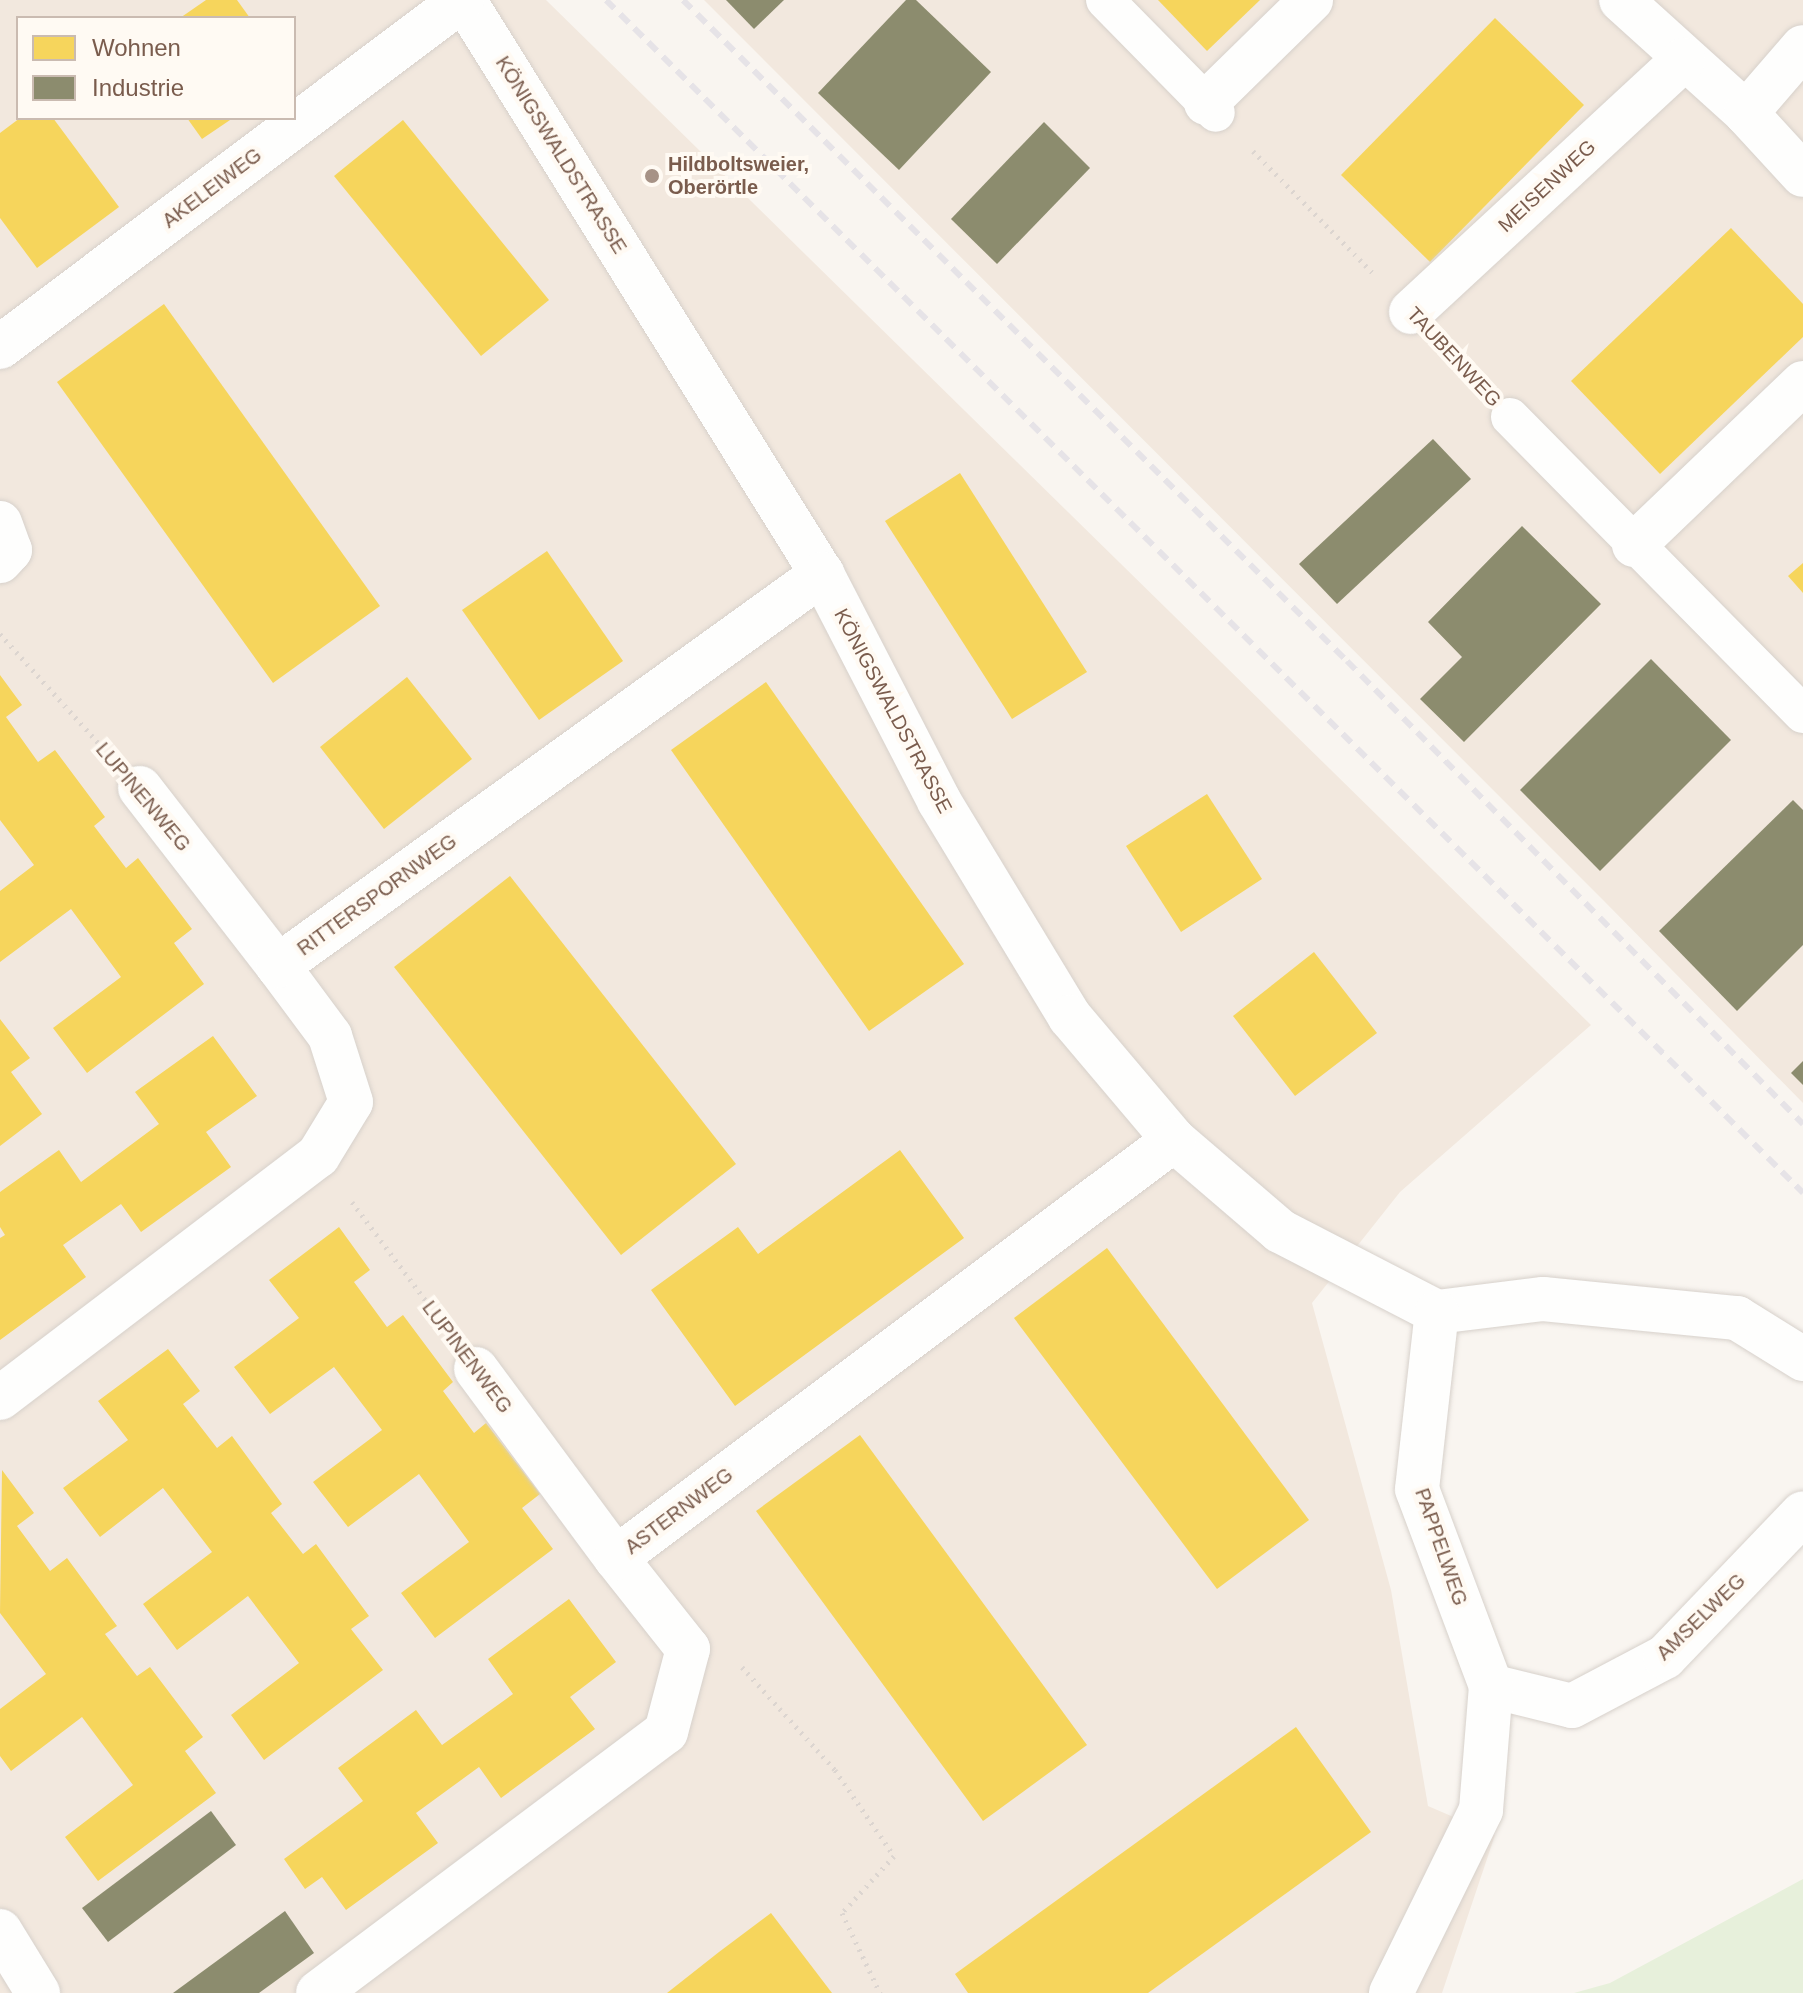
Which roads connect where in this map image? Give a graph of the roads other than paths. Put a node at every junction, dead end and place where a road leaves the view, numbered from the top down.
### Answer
1 (463, 0) edge
2 (1105, 0) edge
3 (1311, 0) edge
4 (1621, 0) edge
5 (1803, 47) edge
6 (1683, 60) junction
7 (1211, 108) joint
8 (1746, 113) junction
9 (1803, 175) edge
10 (1411, 312) road end
11 (0, 347) edge
12 (1803, 383) edge
13 (1510, 417) road end
14 (0, 523) edge
15 (1634, 545) junction
16 (0, 561) edge
17 (822, 574) junction
18 (1803, 714) edge
19 (140, 788) road end
20 (278, 966) junction
21 (1174, 1140) junction
22 (1437, 1312) junction
23 (1803, 1359) edge
24 (476, 1369) road end
25 (0, 1398) edge
26 (1803, 1513) edge
27 (616, 1558) junction
28 (1491, 1686) junction
29 (0, 1931) edge
30 (38, 1993) edge
31 (318, 1993) edge
32 (1391, 1993) edge

1 - 11 street, AKELEIWEG
1 - 17 street, KÖNIGSWALDSTRASSE
2 - 7 lane
3 - 7 street
4 - 6 street
5 - 8 street
6 - 8 street
6 - 10 street, MEISENWEG
8 - 9 street
12 - 15 street
13 - 15 lane, TAUBENWEG
14 - 16 street
15 - 18 lane, TAUBENWEG
17 - 20 street, RITTERSPORNWEG
17 - 21 street, KÖNIGSWALDSTRASSE
19 - 20 street, LUPINENWEG
20 - 25 street, RITTERSPORNWEG
21 - 22 street, KÖNIGSWALDSTRASSE
21 - 27 street, ASTERNWEG
22 - 23 street
22 - 28 street, PAPPELWEG
24 - 27 street, LUPINENWEG
26 - 28 street, AMSELWEG
27 - 31 street, ASTERNWEG
28 - 32 street, PAPPELWEG
29 - 30 street

